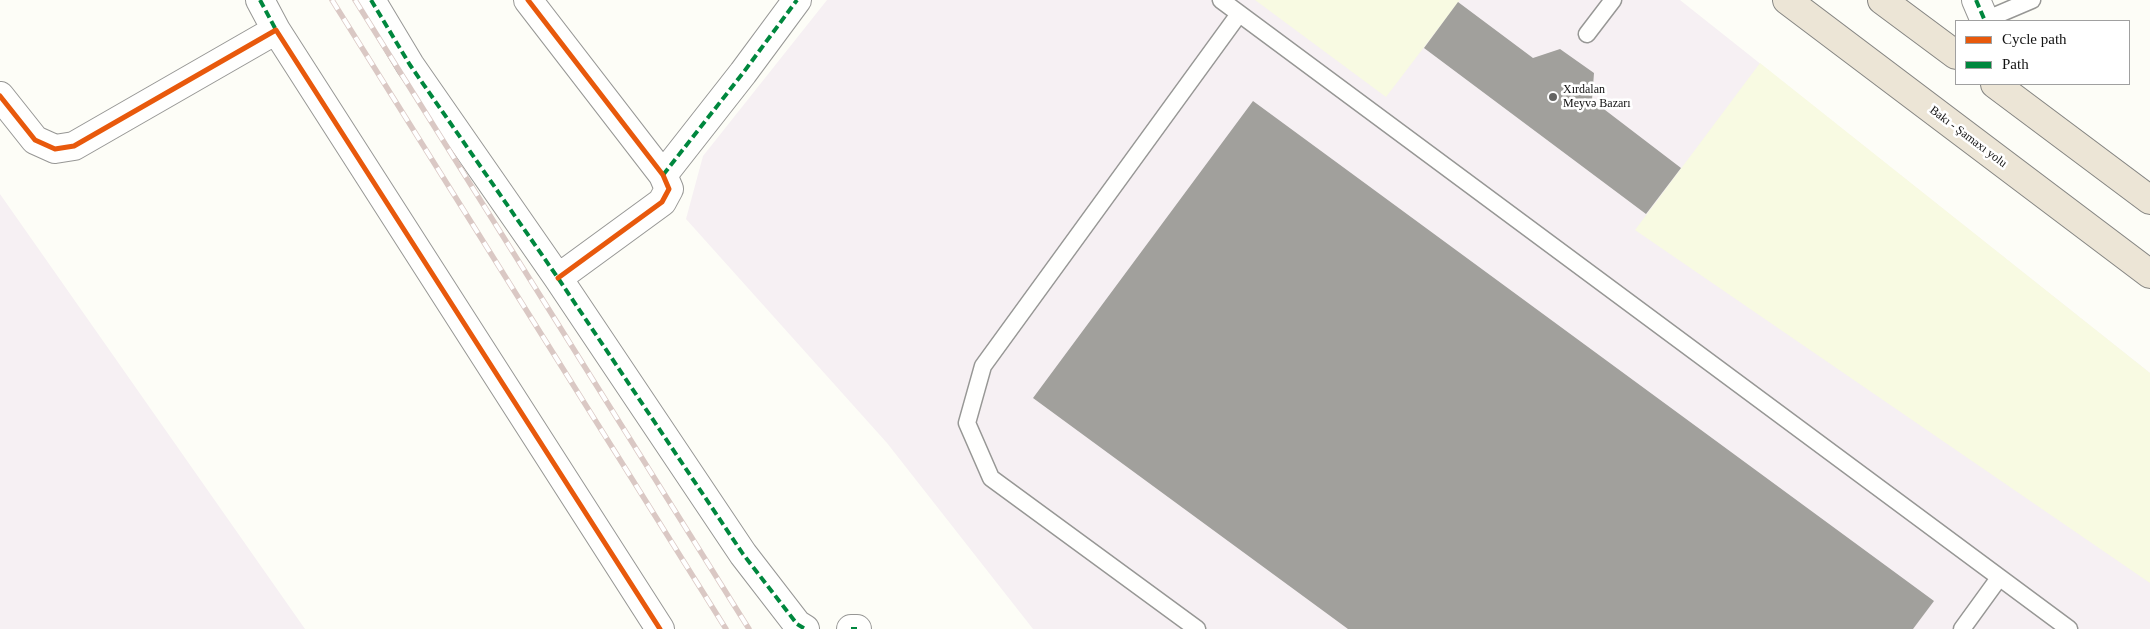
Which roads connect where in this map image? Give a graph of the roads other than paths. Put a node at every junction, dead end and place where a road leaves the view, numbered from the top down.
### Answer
1 (260, 0) edge
2 (371, 0) edge
3 (528, 0) edge
4 (797, 0) edge
5 (1221, 0) edge
6 (1613, 0) edge
7 (1787, 0) edge
8 (1882, 0) edge
9 (2032, 0) edge
10 (1239, 14) junction
11 (1982, 14) edge
12 (276, 30) junction
13 (1587, 34) dead end
14 (1955, 54) edge
15 (1996, 85) edge
16 (0, 96) edge
17 (663, 174) junction
18 (2150, 200) edge
19 (2150, 274) edge
20 (558, 278) junction
21 (1998, 578) junction
22 (660, 629) edge
23 (805, 629) edge
24 (851, 629) edge
25 (857, 629) edge
26 (1197, 629) edge
27 (1962, 629) edge
28 (2069, 629) edge

1 - 12 street
2 - 20 street
3 - 17 street
4 - 17 street
5 - 10 lane
6 - 13 lane
7 - 19 highway, Bakı - Şamaxı yolu
8 - 14 highway
9 - 11 lane
10 - 21 lane
10 - 26 lane
12 - 16 street
12 - 22 street
15 - 18 highway
17 - 20 street
20 - 23 street
21 - 27 lane
21 - 28 lane
24 - 25 street

